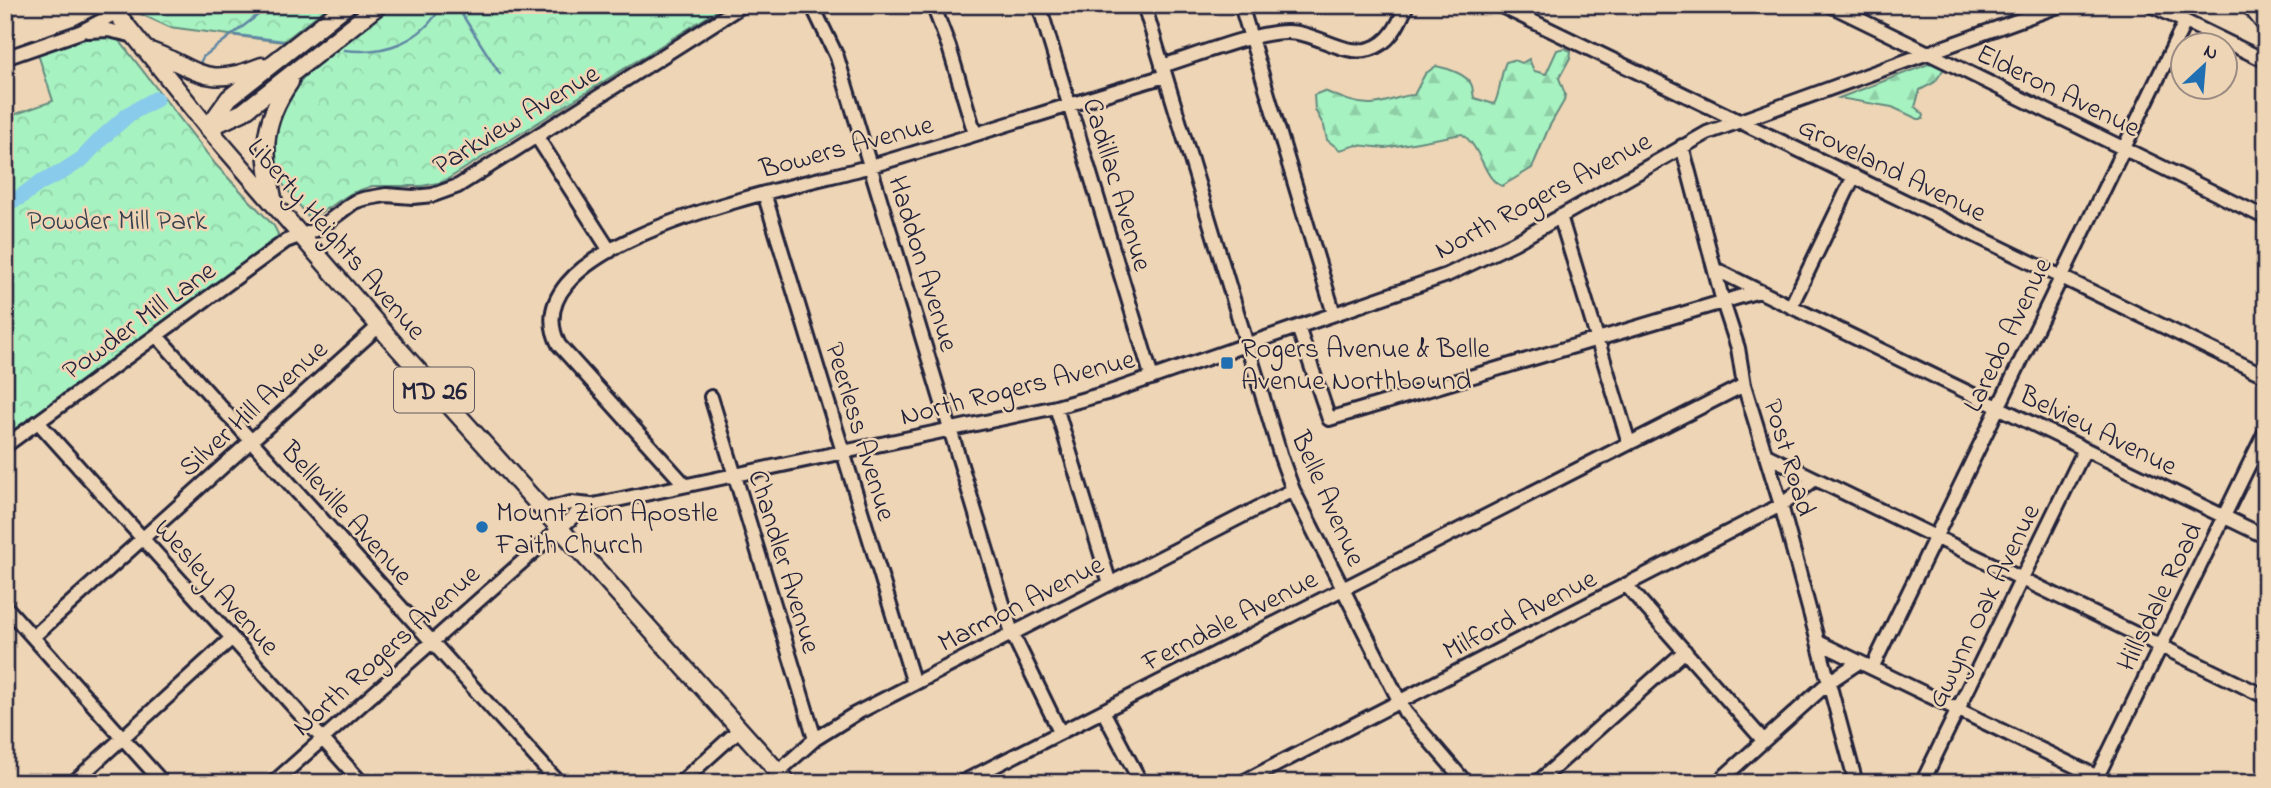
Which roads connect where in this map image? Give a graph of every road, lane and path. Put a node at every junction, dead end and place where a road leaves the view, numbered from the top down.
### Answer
1 (347, 5) edge
2 (379, 5) edge
3 (743, 5) edge
4 (812, 5) edge
5 (933, 5) edge
6 (1039, 5) edge
7 (1144, 5) edge
8 (1241, 5) edge
9 (1407, 5) edge
10 (1499, 5) edge
11 (1830, 5) edge
12 (2061, 5) edge
13 (2151, 5) edge
14 (2250, 5) edge
15 (113, 9) edge
16 (2185, 22) junction
17 (2266, 26) edge
18 (80, 32) junction
19 (1251, 39) junction
20 (139, 42) junction
21 (1930, 53) junction
22 (5, 58) edge
23 (277, 60) junction
24 (2266, 61) edge
25 (299, 68) junction
26 (1163, 71) junction
27 (1069, 105) junction
28 (1738, 121) junction
29 (208, 128) junction
30 (975, 134) junction
31 (537, 137) junction
32 (1682, 146) junction
33 (2123, 148) junction
34 (871, 166) junction
35 (1854, 176) junction
36 (764, 193) junction
37 (275, 206) junction
38 (1560, 216) junction
39 (2266, 218) edge
40 (301, 236) junction
41 (610, 251) junction
42 (1714, 269) junction
43 (2061, 276) junction
44 (1759, 291) junction
45 (1723, 302) junction
46 (1791, 306) junction
47 (1334, 314) junction
48 (379, 326) junction
49 (1298, 327) junction
50 (157, 336) junction
51 (1597, 338) junction
52 (1247, 345) junction
53 (2266, 376) edge
54 (1152, 378) junction
55 (1744, 384) junction
56 (711, 397) dead end
57 (1056, 407) junction
58 (1998, 407) junction
59 (38, 422) junction
60 (950, 429) junction
61 (2266, 430) edge
62 (251, 441) junction
63 (1629, 443) junction
64 (5, 446) edge
65 (2085, 449) junction
66 (843, 452) junction
67 (1766, 455) junction
68 (734, 474) junction
69 (1815, 479) junction
70 (685, 485) junction
71 (1293, 490) junction
72 (591, 505) junction
73 (1781, 505) junction
74 (542, 510) junction
75 (2224, 516) junction
76 (558, 528) junction
77 (1935, 536) junction
78 (2266, 537) edge
79 (143, 538) junction
80 (2023, 578) junction
81 (1110, 584) junction
82 (1627, 586) junction
83 (1343, 589) junction
84 (5, 606) edge
85 (1012, 634) junction
86 (33, 637) junction
87 (232, 638) junction
88 (432, 642) junction
89 (1818, 642) junction
90 (2160, 646) junction
91 (1685, 651) junction
92 (1859, 662) junction
93 (1872, 668) junction
94 (1829, 682) junction
95 (914, 684) junction
96 (2266, 697) edge
97 (1399, 701) junction
98 (1959, 709) junction
99 (1102, 711) junction
100 (740, 729) junction
101 (1060, 732) junction
102 (123, 738) junction
103 (322, 738) junction
104 (815, 739) junction
105 (1763, 740) junction
106 (783, 777) edge
107 (2096, 780) edge
108 (73, 783) edge
109 (163, 783) edge
110 (273, 783) edge
111 (362, 783) edge
112 (559, 783) edge
113 (680, 783) edge
114 (961, 783) edge
115 (1141, 783) edge
116 (1241, 783) edge
117 (1466, 783) edge
118 (1537, 783) edge
119 (1717, 783) edge
120 (1856, 783) edge
121 (1922, 783) edge
122 (2110, 783) edge

1 - 23 main road
2 - 25 main road
3 - 31 street, Parkview Avenue
4 - 34 street, Haddon Avenue
5 - 30 street
6 - 27 street, Cadillac Avenue
7 - 26 street, Belle Avenue
8 - 19 street
9 - 19 street, Bowers Avenue
10 - 28 street, Groveland Avenue
11 - 21 street, Elderon Avenue
12 - 21 street, North Rogers Avenue
13 - 16 street
14 - 17 main road
15 - 18 street
15 - 20 main road, MD 26
16 - 24 street
16 - 33 street, Laredo Avenue
18 - 20 street
18 - 22 street
19 - 26 street, Bowers Avenue
19 - 47 street
20 - 23 main road
20 - 29 main road, Liberty Heights Avenue / MD 26
21 - 28 street, North Rogers Avenue
21 - 33 street, Elderon Avenue
23 - 29 main road
25 - 29 main road
25 - 37 main road
26 - 27 street, Bowers Avenue
26 - 52 street, Belle Avenue
27 - 30 street, Bowers Avenue
27 - 54 street, Cadillac Avenue
28 - 32 street, North Rogers Avenue
28 - 35 street, Groveland Avenue
29 - 37 main road, Liberty Heights Avenue / MD 26
30 - 34 street, Bowers Avenue
31 - 40 street, Parkview Avenue
31 - 41 street
32 - 38 street, North Rogers Avenue
32 - 42 street, Post Road
33 - 39 street, Elderon Avenue
33 - 43 street, Laredo Avenue
34 - 36 street, Bowers Avenue
34 - 60 street, Haddon Avenue
35 - 43 street, Groveland Avenue
35 - 46 street
36 - 41 street, Bowers Avenue
36 - 66 street, Peerless Avenue
37 - 40 main road, Liberty Heights Avenue / MD 26
38 - 47 street, North Rogers Avenue
38 - 51 street
40 - 48 main road, Liberty Heights Avenue / MD 26
40 - 50 street, Powder Mill Lane
41 - 70 street, Bowers Avenue
42 - 44 street, Belvieu Avenue
42 - 45 street, Post Road
43 - 53 street, Groveland Avenue
43 - 58 street, Laredo Avenue
44 - 45 street
44 - 46 street, Belvieu Avenue
45 - 51 street
45 - 55 street, Post Road
46 - 58 street, Belvieu Avenue
47 - 49 street, North Rogers Avenue
48 - 62 street, Silver Hill Avenue
48 - 74 main road, Liberty Heights Avenue / MD 26
49 - 51 street
49 - 52 street, North Rogers Avenue
50 - 59 street, Powder Mill Lane
50 - 62 street, Belleville Avenue
51 - 63 street
52 - 54 street, North Rogers Avenue
52 - 71 street, Belle Avenue
54 - 57 street, North Rogers Avenue
55 - 63 street, Ferndale Avenue
55 - 67 street, Post Road
56 - 68 street, Chandler Avenue
57 - 60 street, North Rogers Avenue
57 - 81 street
58 - 65 street, Belvieu Avenue
58 - 77 street, Laredo Avenue
59 - 64 street, Powder Mill Lane
59 - 79 street, Wesley Avenue
60 - 66 street, North Rogers Avenue
60 - 85 street, Haddon Avenue
61 - 75 street, Hillsdale Road
62 - 79 street, Silver Hill Avenue
62 - 88 street, Belleville Avenue
63 - 83 street, Ferndale Avenue
65 - 75 street, Belvieu Avenue
65 - 80 street, Gwynn Oak Avenue
66 - 68 street, North Rogers Avenue
66 - 95 street, Peerless Avenue
67 - 69 street
67 - 73 street, Post Road
68 - 70 street, North Rogers Avenue
68 - 104 street, Chandler Avenue
69 - 73 street, Milford Avenue
69 - 77 street
70 - 72 street, North Rogers Avenue
71 - 81 street, Marmon Avenue
71 - 83 street, Belle Avenue
72 - 74 street
72 - 76 street, North Rogers Avenue
73 - 82 street, Milford Avenue
73 - 89 street, Post Road
74 - 76 main road, Liberty Heights Avenue / MD 26
75 - 78 street, Belvieu Avenue
75 - 90 street, Hillsdale Road
76 - 88 street, North Rogers Avenue
76 - 100 main road, Liberty Heights Avenue / MD 26
77 - 80 street
77 - 93 street, Laredo Avenue
79 - 86 street, Silver Hill Avenue
79 - 87 street, Wesley Avenue
80 - 90 street
80 - 98 street, Gwynn Oak Avenue
81 - 85 street, Marmon Avenue
82 - 91 street
82 - 97 street, Milford Avenue
83 - 97 street, Belle Avenue
83 - 99 street, Ferndale Avenue
84 - 86 street
85 - 95 street, Marmon Avenue
85 - 101 street, Haddon Avenue
86 - 102 street
87 - 102 street
87 - 103 street, Wesley Avenue
88 - 103 street, North Rogers Avenue
88 - 112 street, Belleville Avenue
89 - 92 street
89 - 94 street, Post Road
90 - 96 street
90 - 107 street, Hillsdale Road
91 - 105 street
91 - 118 street
92 - 93 street
92 - 94 street
93 - 98 street
94 - 105 street
94 - 120 street, Post Road
95 - 104 street, Marmon Avenue
97 - 116 street, Milford Avenue
97 - 117 street, Belle Avenue
98 - 107 street
98 - 121 street, Gwynn Oak Avenue
99 - 101 street, Ferndale Avenue
99 - 115 street
100 - 106 main road, Liberty Heights Avenue / MD 26
100 - 113 street
101 - 114 street, Ferndale Avenue
102 - 108 street
102 - 109 street
103 - 110 street, North Rogers Avenue
103 - 111 street, Wesley Avenue
104 - 106 street, Marmon Avenue
105 - 119 street
107 - 122 street

